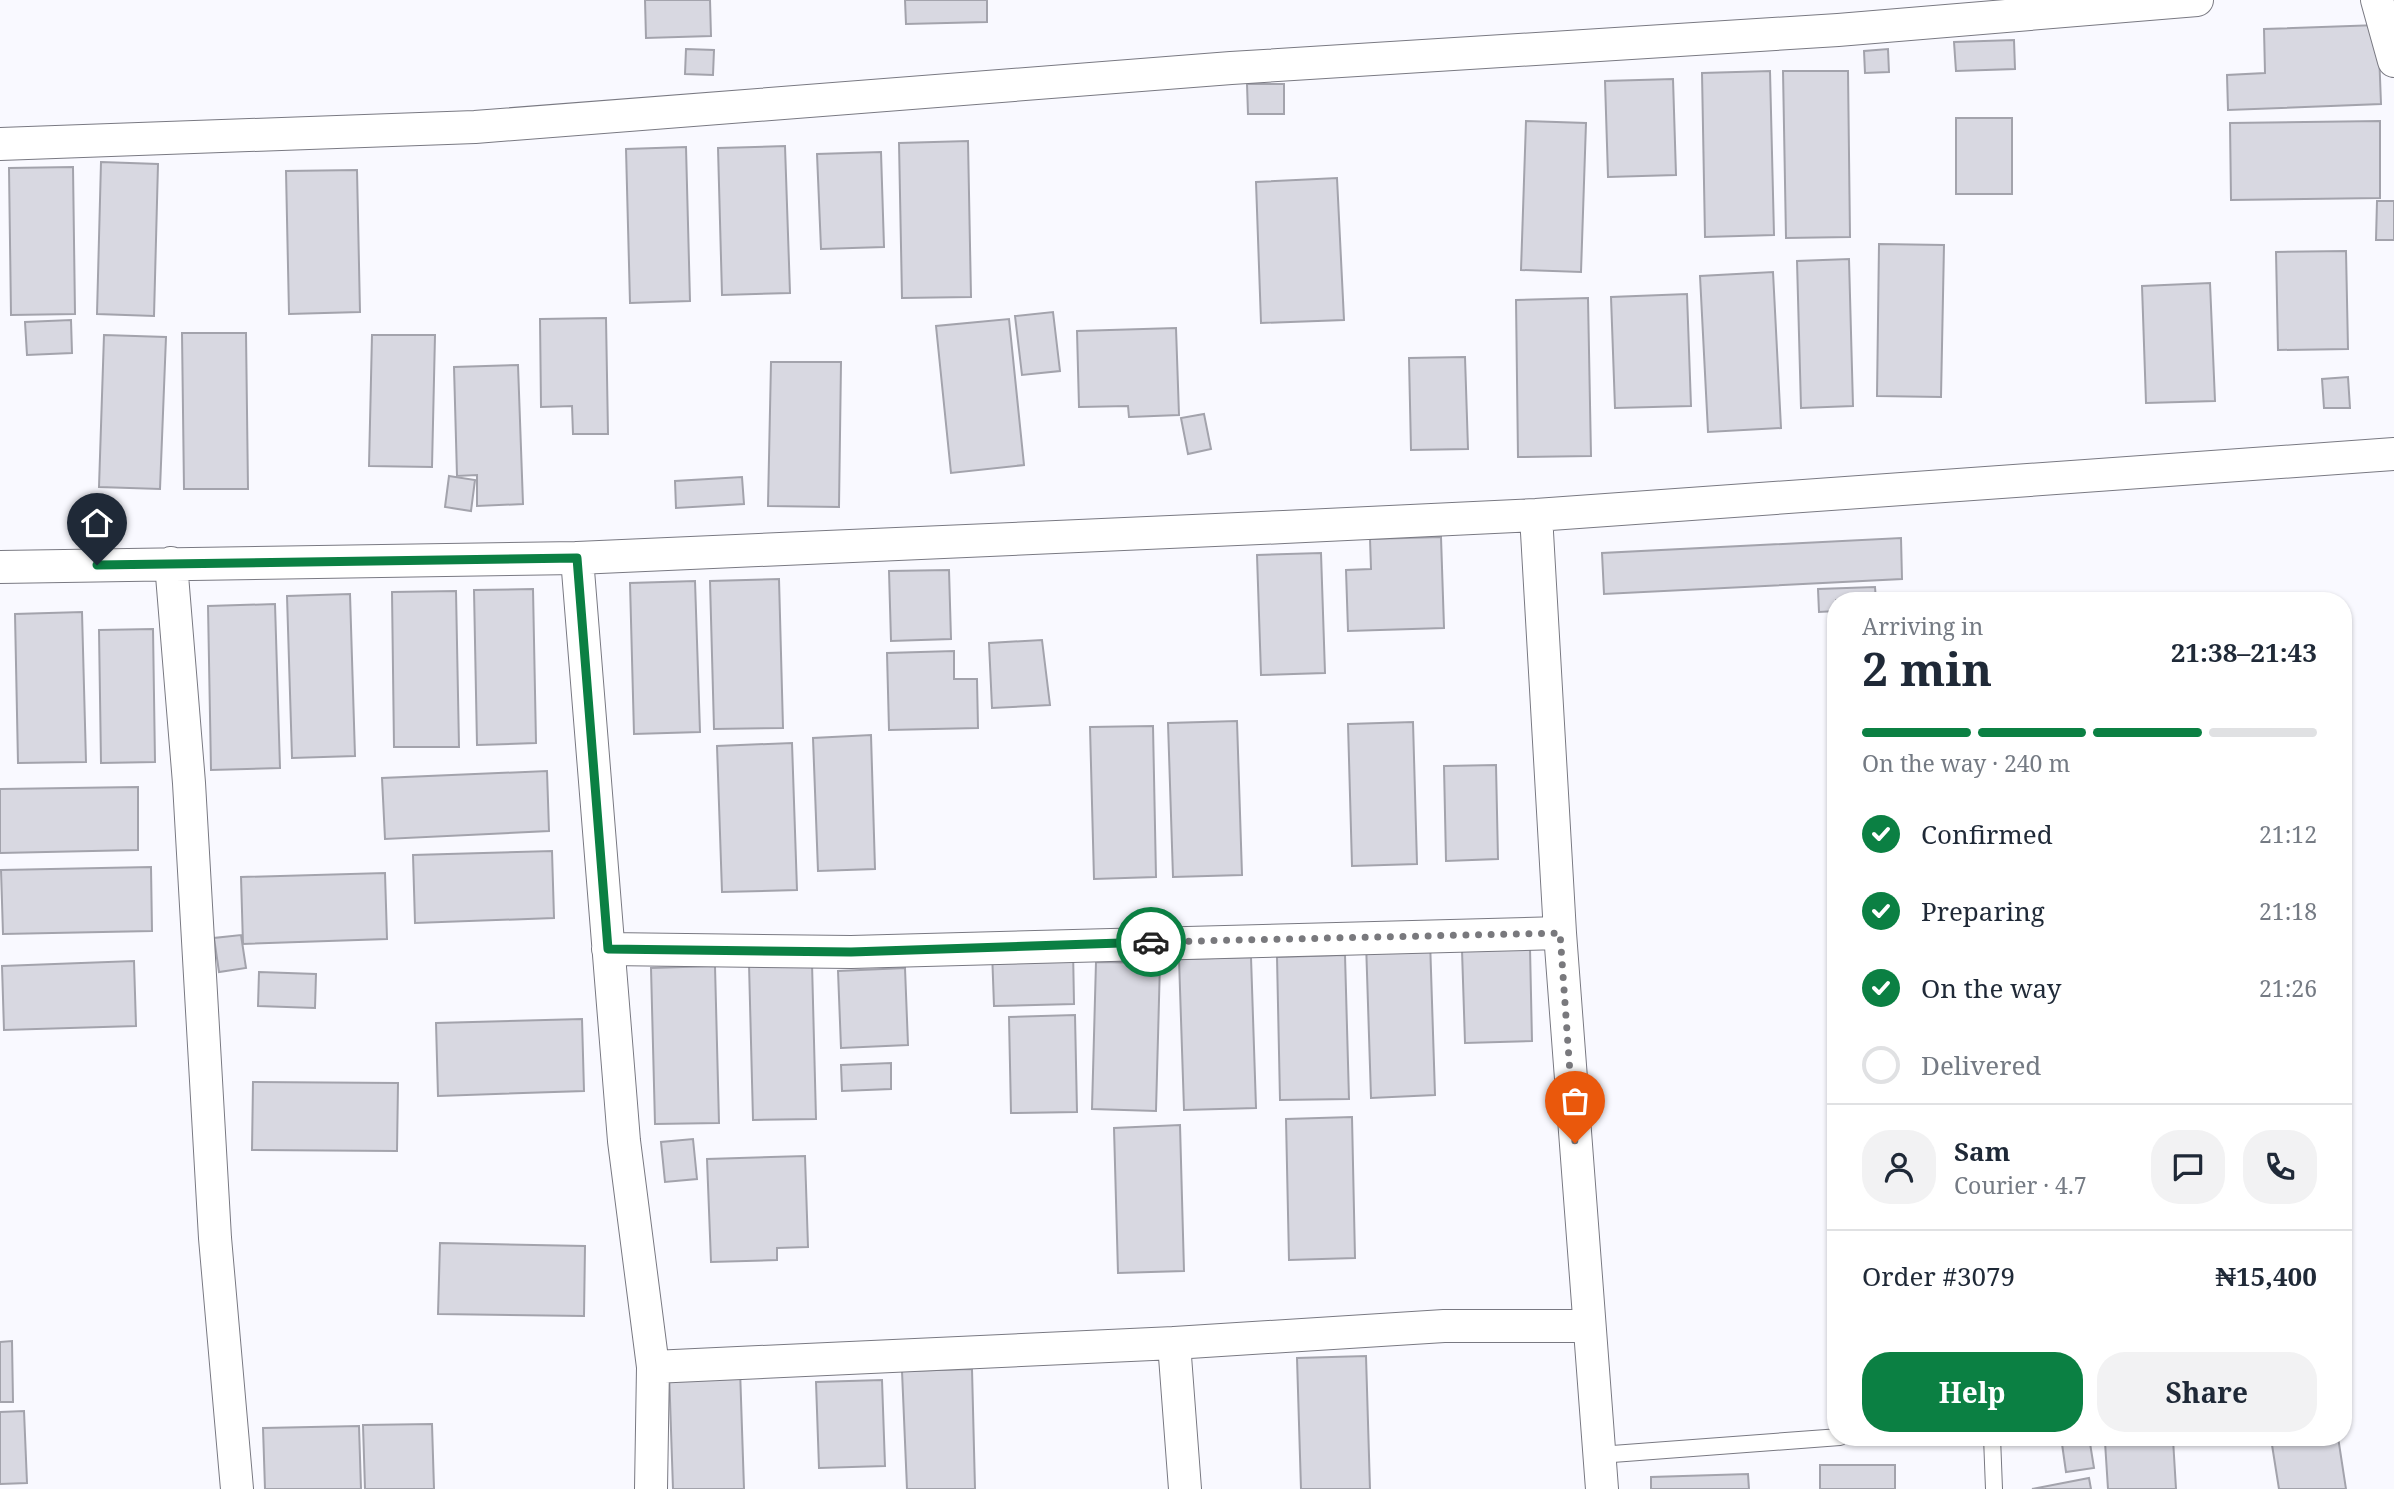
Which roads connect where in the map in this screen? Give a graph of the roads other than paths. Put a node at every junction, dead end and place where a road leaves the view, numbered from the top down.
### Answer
1 (2197, 0) edge
2 (2377, 0) edge
3 (2394, 61) edge
4 (0, 144) edge
5 (2394, 454) edge
6 (1536, 515) junction
7 (577, 558) junction
8 (171, 563) junction
9 (0, 567) edge
10 (1560, 933) junction
11 (608, 949) junction
12 (1587, 1326) junction
13 (1174, 1343) junction
14 (653, 1367) junction
15 (1827, 1438) edge
16 (1992, 1446) edge
17 (1599, 1455) junction
18 (237, 1489) edge
19 (651, 1489) edge
20 (1185, 1489) edge
21 (1602, 1489) edge
22 (1994, 1489) edge

1 - 4 street
2 - 3 street
5 - 6 street
6 - 7 street
6 - 10 street
7 - 8 street
7 - 11 street
8 - 9 street
8 - 18 street
10 - 11 street
10 - 12 street
11 - 14 street
12 - 13 street
12 - 17 street
13 - 14 street
13 - 20 street
14 - 19 street
15 - 17 lane
16 - 22 lane
17 - 21 street

